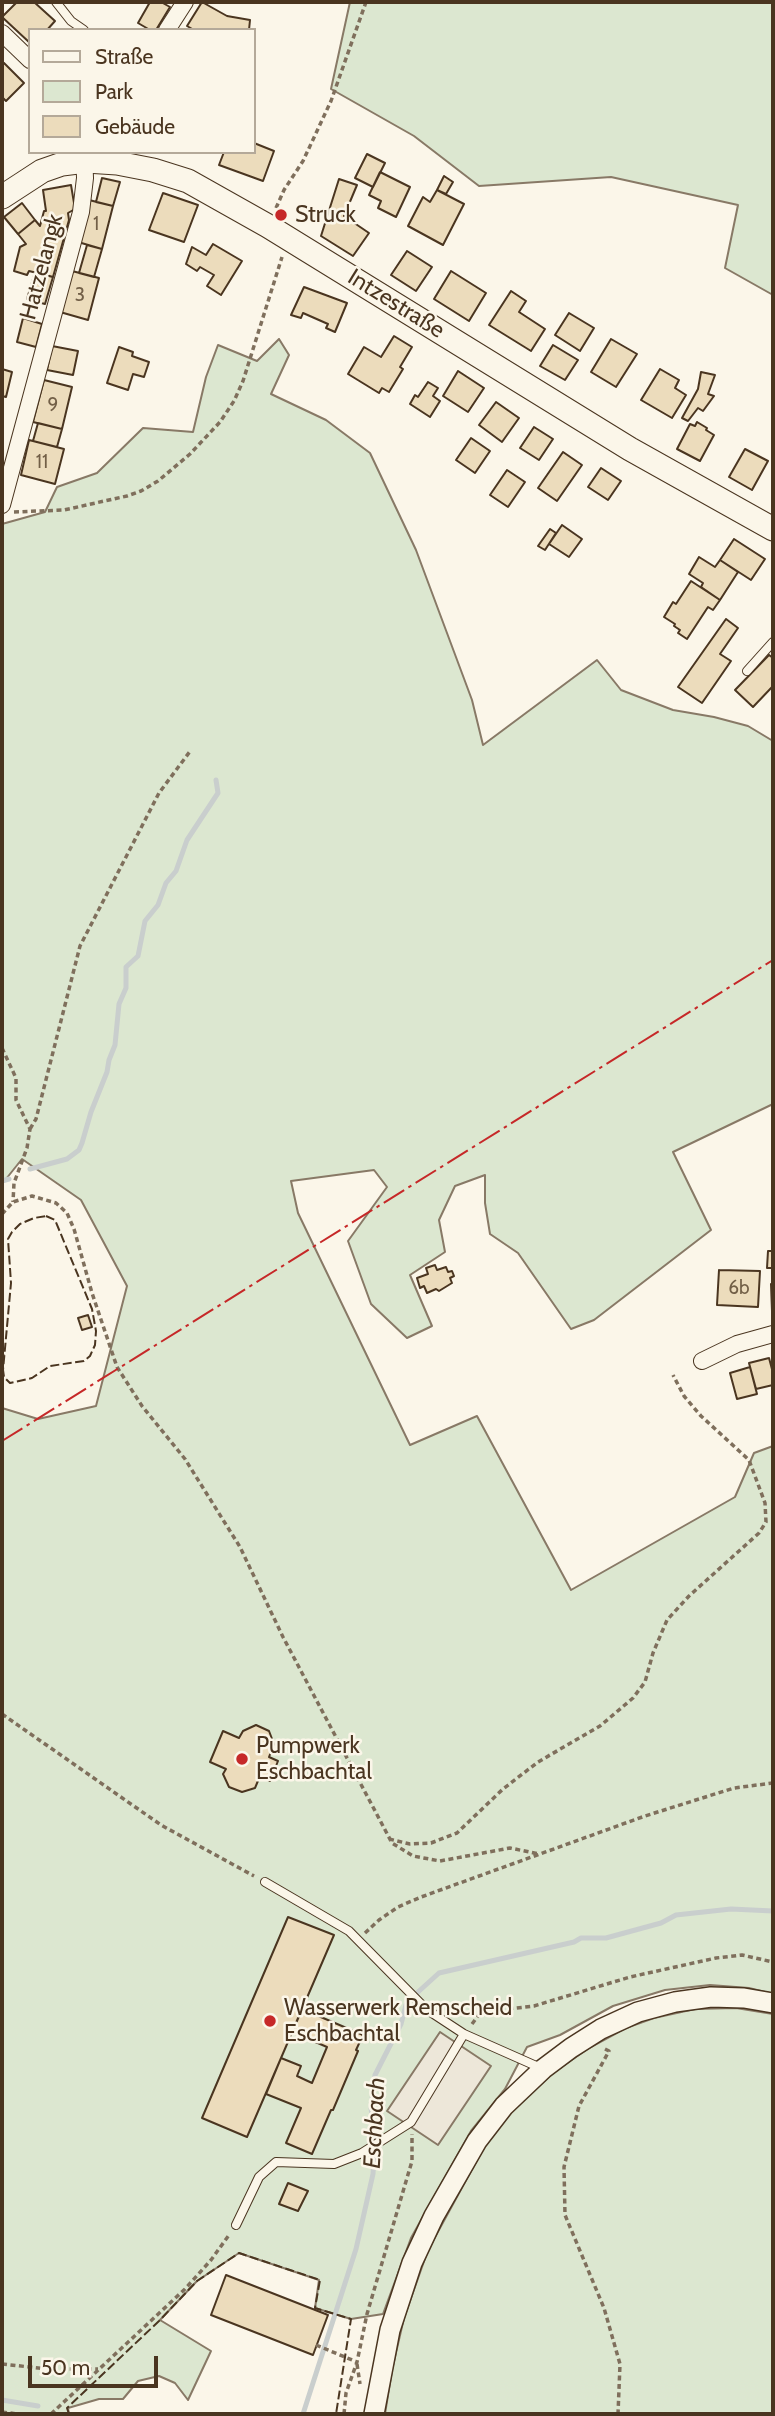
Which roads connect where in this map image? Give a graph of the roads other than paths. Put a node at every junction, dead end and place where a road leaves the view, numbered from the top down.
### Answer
1 (56, 2) edge
2 (185, 2) edge
3 (81, 28) edge
4 (168, 28) edge
5 (2, 33) edge
6 (28, 59) edge
7 (85, 156) edge
8 (2, 197) edge
9 (2, 505) edge
10 (773, 529) edge
11 (773, 642) edge
12 (747, 671) dead end
13 (773, 1334) edge
14 (702, 1361) dead end
15 (265, 1882) road end
16 (773, 2003) edge
17 (464, 2034) junction
18 (543, 2069) junction
19 (236, 2225) road end
20 (374, 2414) edge

1 - 3 lane
2 - 4 street
5 - 6 street
7 - 8 main road, Intzestraße
7 - 9 street, Hatzelangk
7 - 10 main road, Intzestraße
11 - 12 lane
13 - 14 street
15 - 17 lane
16 - 18 street
17 - 18 lane
17 - 19 lane
18 - 20 street

